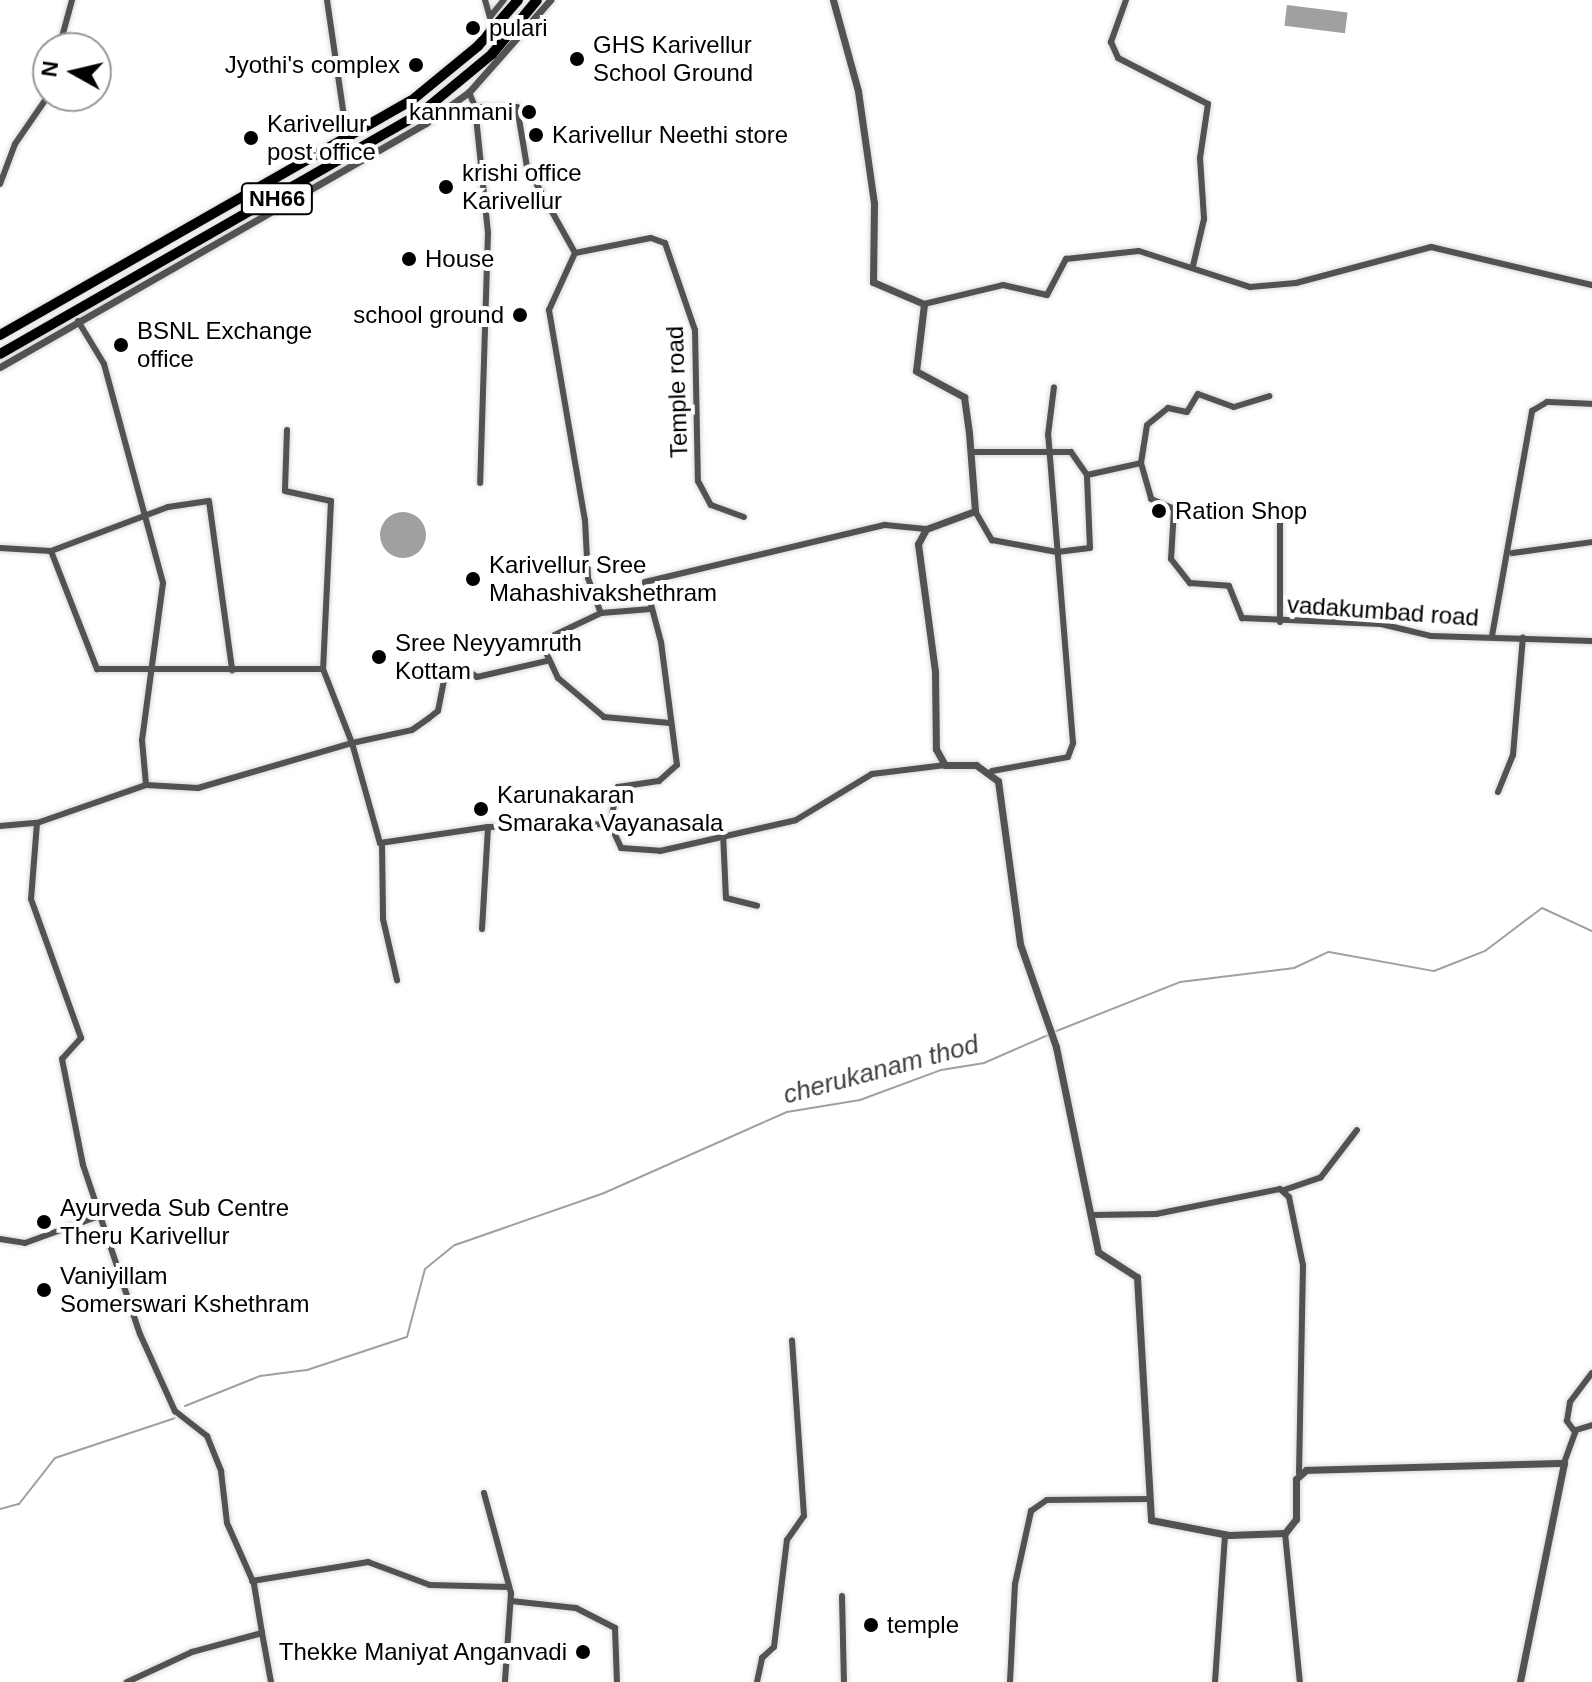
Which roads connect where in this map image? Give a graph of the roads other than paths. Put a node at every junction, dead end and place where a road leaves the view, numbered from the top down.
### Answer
1 (72, 0) edge
2 (327, 0) edge
3 (485, 0) edge
4 (504, 0) edge
5 (518, 0) edge
6 (559, 0) edge
7 (833, 0) edge
8 (1126, 0) edge
9 (544, 1) edge
10 (63, 32) edge
11 (469, 92) junction
12 (475, 107) junction
13 (37, 112) edge
14 (348, 140) junction
15 (0, 184) edge
16 (575, 253) junction
17 (1193, 266) junction
18 (1592, 285) edge
19 (924, 304) junction
20 (78, 321) junction
21 (0, 335) edge
22 (38, 338) junction
23 (0, 354) edge
24 (0, 367) edge
25 (1054, 387) dead end
26 (1269, 396) dead end
27 (1592, 404) edge
28 (287, 430) dead end
29 (971, 452) junction
30 (1049, 454) junction
31 (1141, 463) junction
32 (1087, 475) junction
33 (480, 483) dead end
34 (1280, 508) dead end
35 (975, 511) junction
36 (744, 517) dead end
37 (144, 519) junction
38 (926, 529) junction
39 (1592, 542) edge
40 (0, 548) edge
41 (51, 551) junction
42 (1057, 552) junction
43 (1512, 553) junction
44 (651, 609) junction
45 (601, 613) junction
46 (1280, 622) junction
47 (1492, 636) junction
48 (1523, 637) junction
49 (1592, 641) edge
50 (547, 661) junction
51 (149, 668) junction
52 (323, 669) junction
53 (232, 670) junction
54 (670, 723) junction
55 (352, 743) junction
56 (945, 765) junction
57 (992, 771) junction
58 (146, 785) junction
59 (1498, 792) dead end
60 (37, 823) junction
61 (610, 824) junction
62 (0, 826) edge
63 (488, 827) junction
64 (723, 833) junction
65 (382, 844) junction
66 (757, 906) dead end
67 (482, 929) dead end
68 (397, 980) dead end
69 (1357, 1130) dead end
70 (1284, 1190) junction
71 (1093, 1215) junction
72 (99, 1216) junction
73 (0, 1239) edge
74 (792, 1340) dead end
75 (1592, 1373) edge
76 (1592, 1425) edge
77 (1575, 1432) junction
78 (1564, 1463) junction
79 (1299, 1473) junction
80 (484, 1493) dead end
81 (1149, 1499) junction
82 (1285, 1533) junction
83 (1225, 1534) junction
84 (252, 1581) junction
85 (509, 1587) junction
86 (842, 1596) dead end
87 (511, 1601) junction
88 (262, 1633) junction
89 (127, 1682) edge
90 (271, 1682) edge
91 (505, 1682) edge
92 (617, 1682) edge
93 (757, 1682) edge
94 (844, 1682) edge
95 (1010, 1682) edge
96 (1215, 1682) edge
97 (1300, 1682) edge
98 (1520, 1682) edge

1 - 10 street
2 - 14 street
3 - 4 street
5 - 14 highway, NH66
6 - 9 street
7 - 19 street
8 - 17 street
9 - 11 street
9 - 22 highway, NH66
11 - 12 street
11 - 20 street
12 - 16 street
12 - 33 street
13 - 15 street
14 - 21 highway, NH66
16 - 36 street, Temple road
16 - 45 street
17 - 18 street
17 - 19 street
19 - 29 street
20 - 22 street
20 - 37 street
22 - 23 highway, NH66
22 - 24 street
25 - 30 street
26 - 31 street
27 - 43 street
28 - 52 street
29 - 30 street
29 - 35 street
30 - 32 street
30 - 42 street
31 - 32 street
31 - 46 street, vadakumbad road
32 - 42 street
34 - 46 street
35 - 38 street
35 - 42 street
37 - 41 street
37 - 51 street
37 - 53 street
38 - 44 street
38 - 56 street
39 - 43 street
40 - 41 street
41 - 51 street
42 - 57 street
43 - 47 street
44 - 45 street
44 - 54 street
45 - 50 street
46 - 47 street, vadakumbad road
47 - 48 street, vadakumbad road
48 - 49 street, vadakumbad road
48 - 59 street
50 - 54 street
50 - 55 street
51 - 53 street
51 - 58 street
52 - 53 street
52 - 55 street
54 - 61 street
55 - 58 street
55 - 65 street
56 - 57 street
56 - 64 street
57 - 71 street
58 - 60 street
60 - 62 street
60 - 72 street
61 - 63 street
61 - 64 street
63 - 65 street
63 - 67 street
64 - 66 street
65 - 68 street
69 - 70 street
70 - 71 street
70 - 79 street
71 - 81 street
72 - 73 street
72 - 84 street
74 - 93 street
75 - 77 street
76 - 77 street
77 - 78 street
78 - 79 street
78 - 98 street
79 - 82 street
80 - 85 street
81 - 83 street
81 - 95 street
82 - 83 street
82 - 97 street
83 - 96 street
84 - 85 street
84 - 88 street
85 - 87 street
86 - 94 street
87 - 91 street
87 - 92 street
88 - 89 street
88 - 90 street

